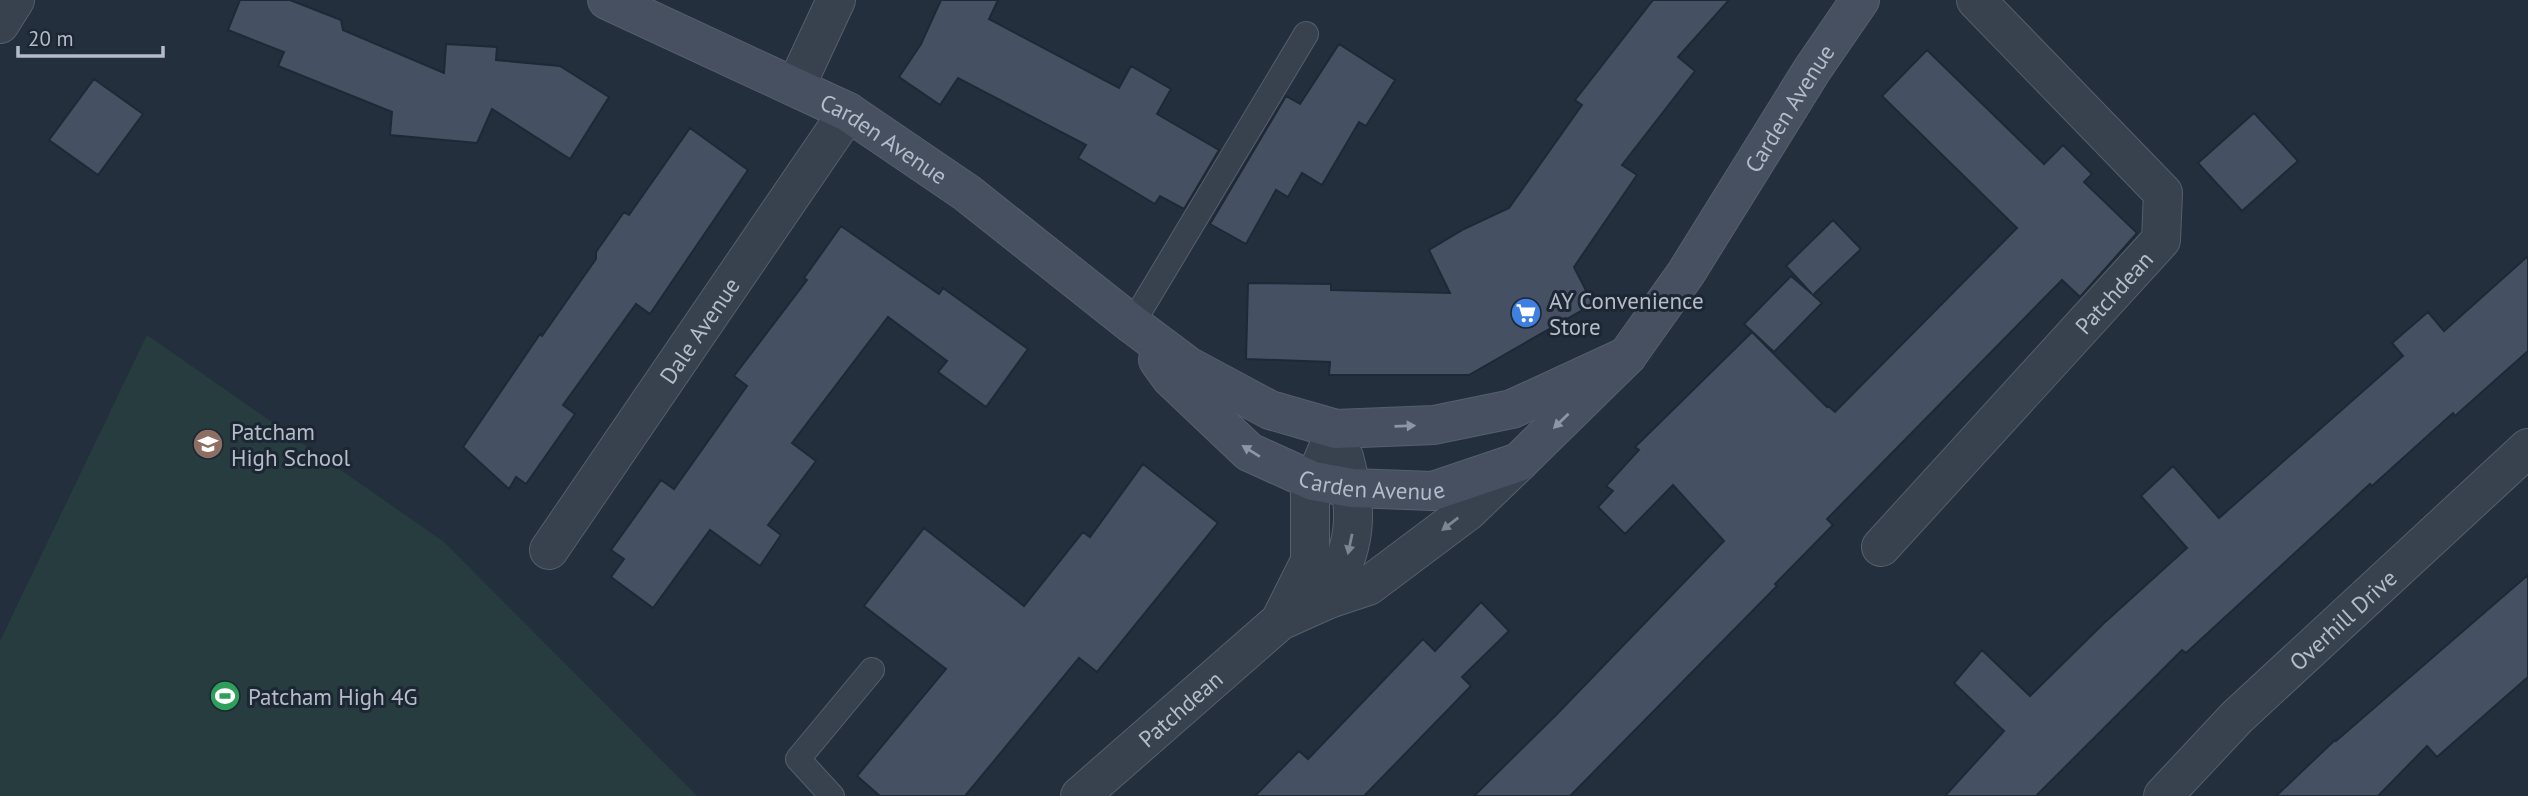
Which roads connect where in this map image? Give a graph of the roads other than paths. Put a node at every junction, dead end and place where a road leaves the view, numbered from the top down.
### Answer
1 (15, 0) edge
2 (607, 0) edge
3 (836, 0) edge
4 (1860, 0) edge
5 (1976, 0) edge
6 (0, 24) edge
7 (1306, 34) dead end
8 (796, 86) junction
9 (848, 112) junction
10 (1132, 324) junction
11 (1628, 356) junction
12 (1336, 429) junction
13 (2528, 449) edge
14 (1519, 462) junction
15 (1313, 481) junction
16 (1352, 488) junction
17 (1881, 547) dead end
18 (549, 550) dead end
19 (1329, 599) junction
20 (1280, 621) junction
21 (872, 670) dead end
22 (832, 796) edge
23 (1080, 796) edge
24 (2164, 796) edge

1 - 6 street
2 - 8 street, Carden Avenue
3 - 8 street
4 - 11 street, Carden Avenue
5 - 17 street, Patchdean
7 - 10 lane
8 - 9 street, Carden Avenue
9 - 10 street, Carden Avenue
9 - 18 street, Dale Avenue
10 - 12 street, Carden Avenue
15 -> 10 street, Carden Avenue
12 -> 11 street, Carden Avenue
11 -> 14 street, Carden Avenue
12 - 15 street, Patchdean
12 - 16 street
13 - 24 street, Overhill Drive
14 - 16 street, Carden Avenue
14 -> 19 street, Patchdean
15 - 16 street, Carden Avenue
15 - 20 street, Patchdean
16 -> 19 street
19 - 20 street, Patchdean
20 - 23 street, Patchdean
21 - 22 lane

